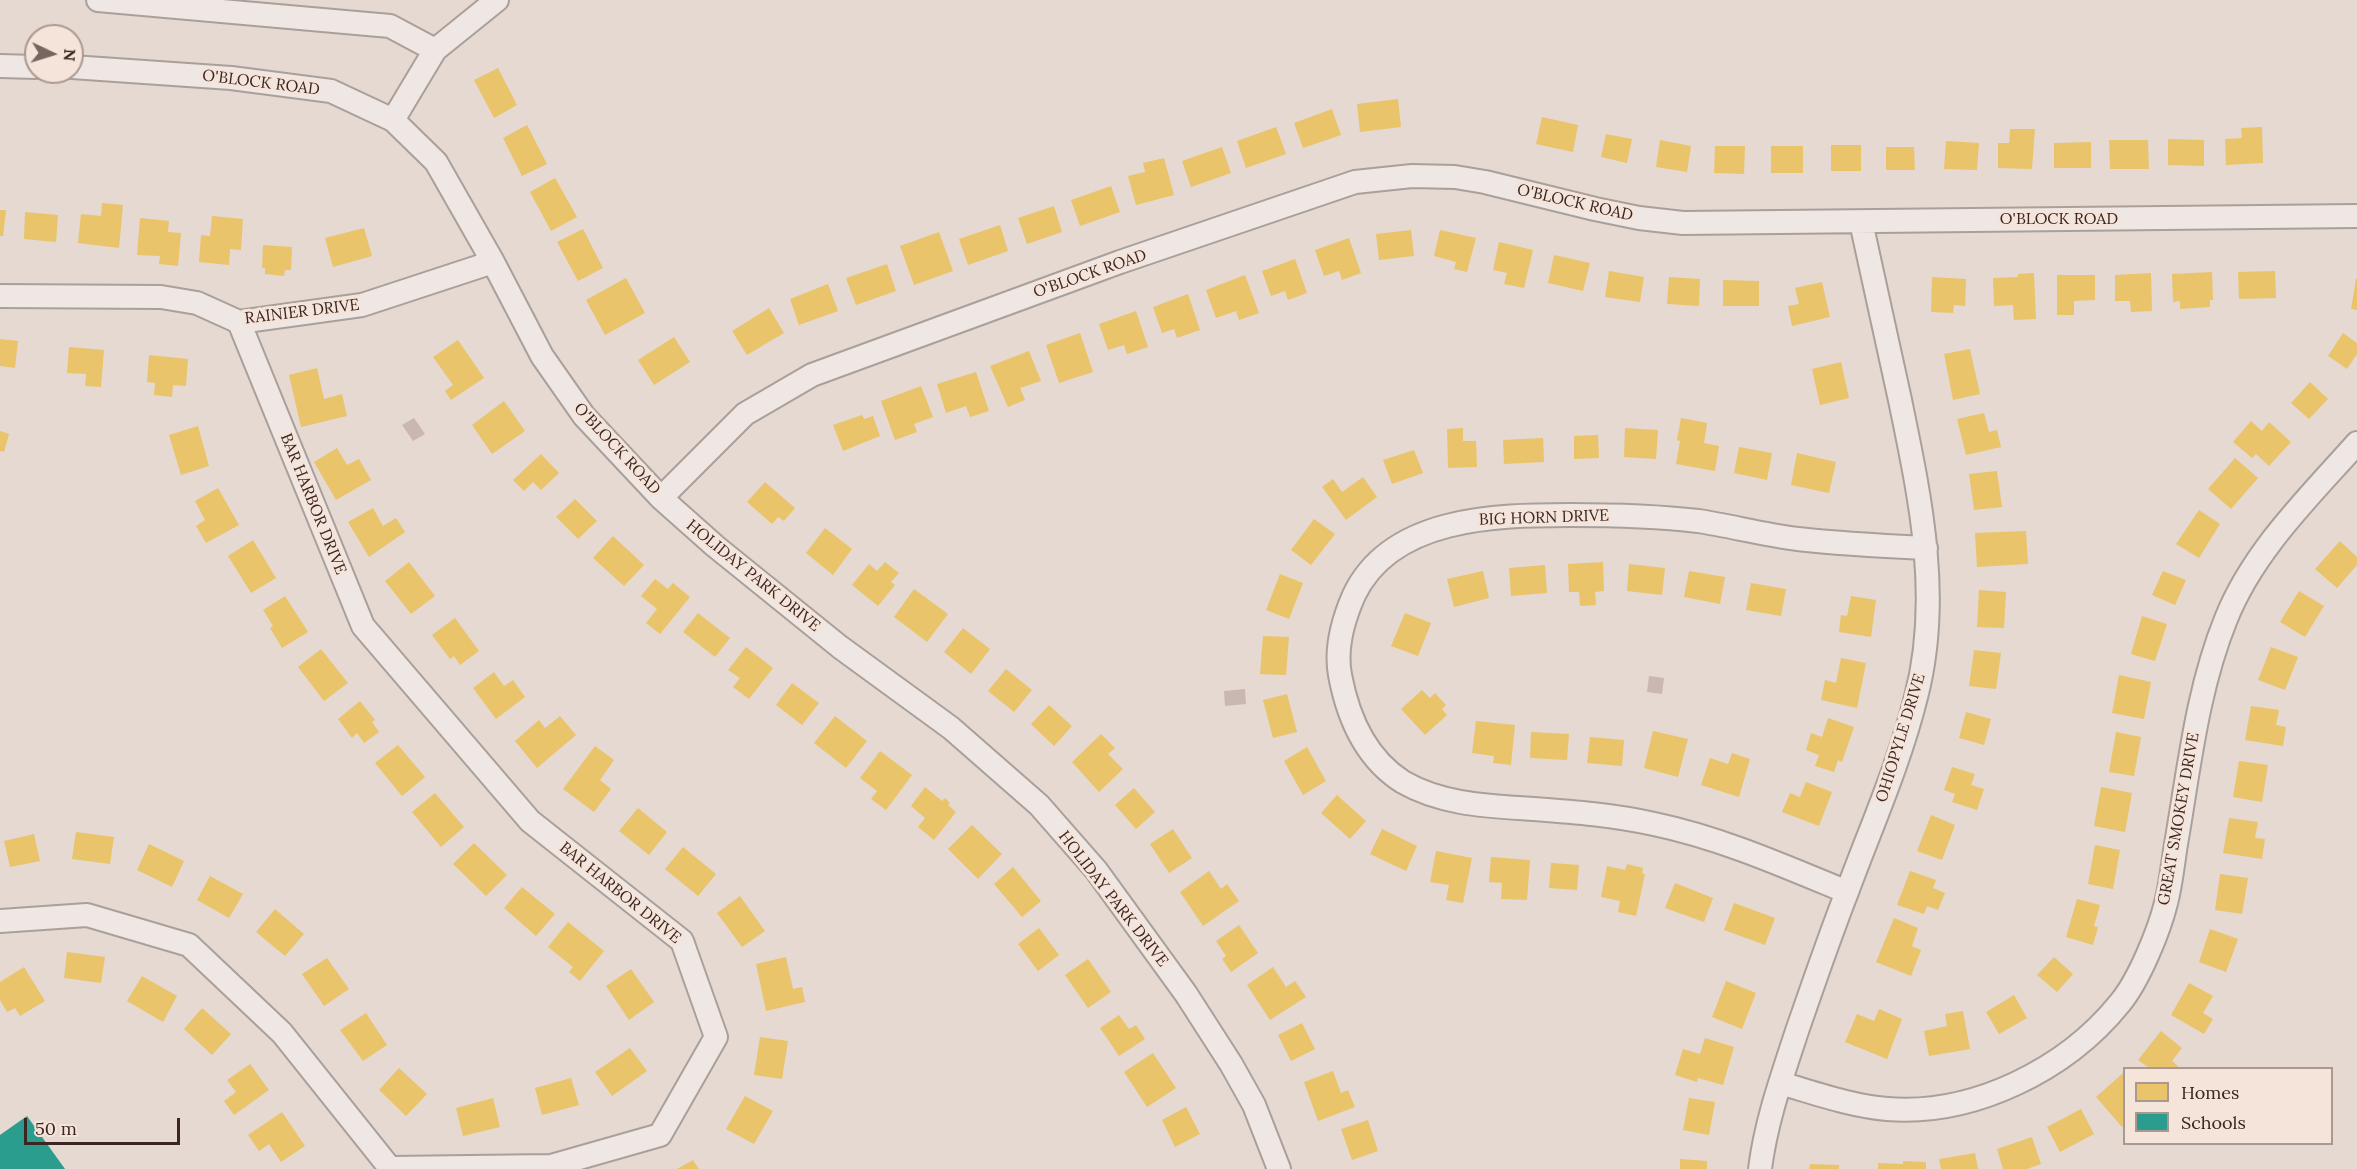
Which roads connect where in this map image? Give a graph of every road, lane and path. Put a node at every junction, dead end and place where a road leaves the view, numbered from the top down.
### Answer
1 (98, 0) edge
2 (497, 0) edge
3 (435, 50) junction
4 (0, 66) edge
5 (24, 67) edge
6 (84, 68) edge
7 (393, 120) junction
8 (2357, 216) edge
9 (1861, 222) junction
10 (493, 262) junction
11 (0, 296) edge
12 (239, 322) junction
13 (2357, 443) edge
14 (660, 498) junction
15 (1926, 548) junction
16 (1847, 892) junction
17 (0, 921) edge
18 (1780, 1083) junction
19 (1279, 1169) edge
20 (1760, 1169) edge

1 - 3 street
2 - 3 street
3 - 7 street
4 - 5 street
6 - 7 street, O'BLOCK ROAD
7 - 10 street, O'BLOCK ROAD
8 - 9 street, O'BLOCK ROAD
9 - 14 street, O'BLOCK ROAD
9 - 15 street, OHIOPYLE DRIVE
10 - 12 street, RAINIER DRIVE
10 - 14 street, O'BLOCK ROAD
11 - 12 street, RAINIER DRIVE
12 - 17 street, BAR HARBOR DRIVE
13 - 18 street, GREAT SMOKEY DRIVE
14 - 19 street, HOLIDAY PARK DRIVE
15 - 16 street, OHIOPYLE DRIVE
15 - 16 street, BIG HORN DRIVE
16 - 18 street, OHIOPYLE DRIVE
18 - 20 street, OHIOPYLE DRIVE

